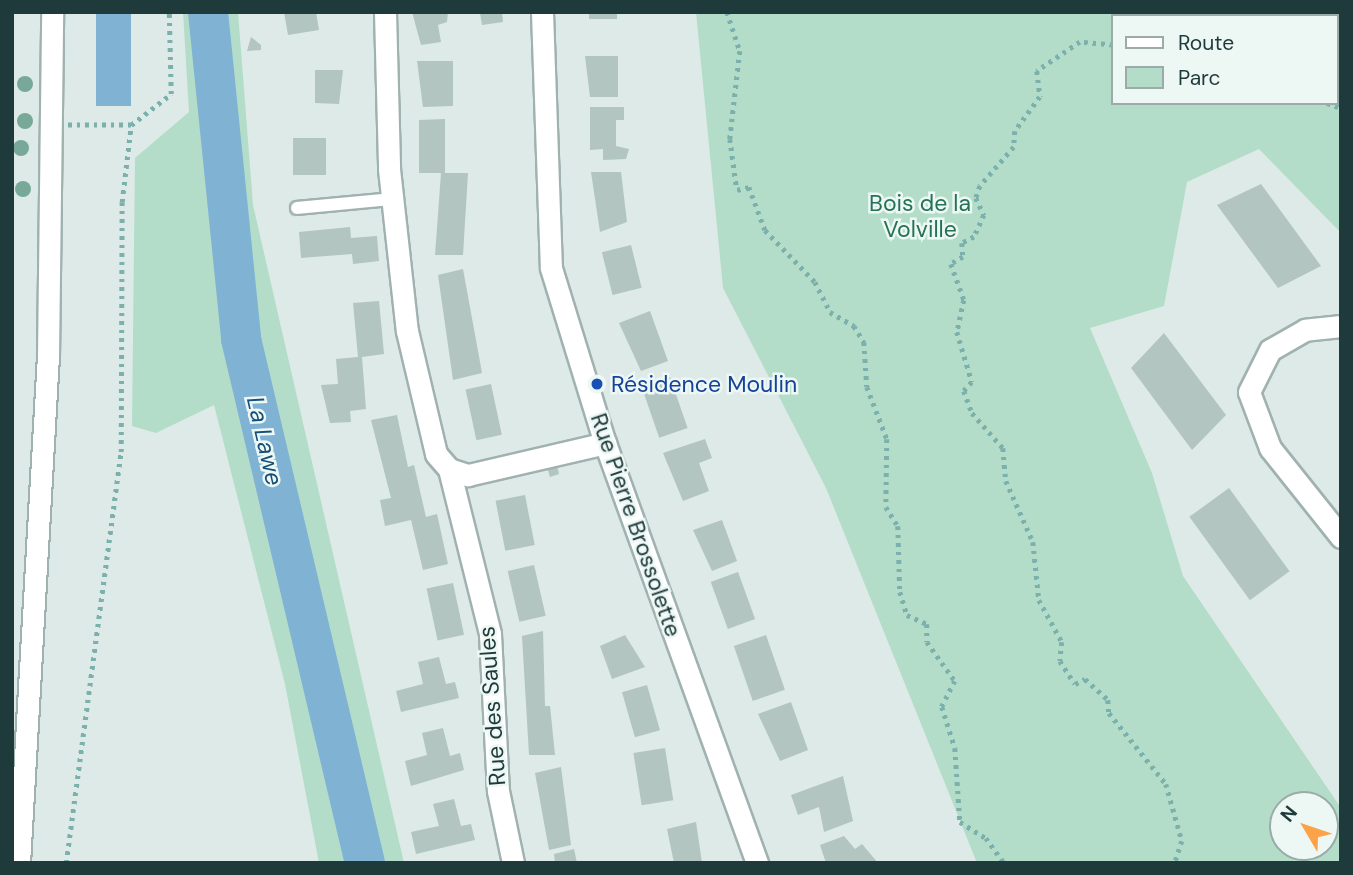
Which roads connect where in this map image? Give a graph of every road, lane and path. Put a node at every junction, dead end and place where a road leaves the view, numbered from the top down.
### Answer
1 (52, 12) edge
2 (169, 12) edge
3 (386, 12) edge
4 (542, 12) edge
5 (727, 12) edge
6 (1112, 45) edge
7 (51, 125) junction
8 (131, 125) junction
9 (394, 199) junction
10 (297, 208) dead end
11 (1341, 326) edge
12 (605, 443) junction
13 (449, 469) junction
14 (1341, 537) edge
15 (19, 863) edge
16 (66, 863) edge
17 (513, 863) edge
18 (757, 863) edge
19 (1004, 863) edge
20 (1175, 863) edge

1 - 7 street
2 - 8 path
3 - 9 street, Rue des Saules
4 - 12 street, Rue Pierre Brossolette
5 - 19 path
6 - 20 path
7 - 8 path
7 - 15 street
8 - 16 path
9 - 10 lane
9 - 13 street, Rue des Saules
11 - 14 street
12 - 13 street
12 - 18 street, Rue Pierre Brossolette
13 - 17 street, Rue des Saules

